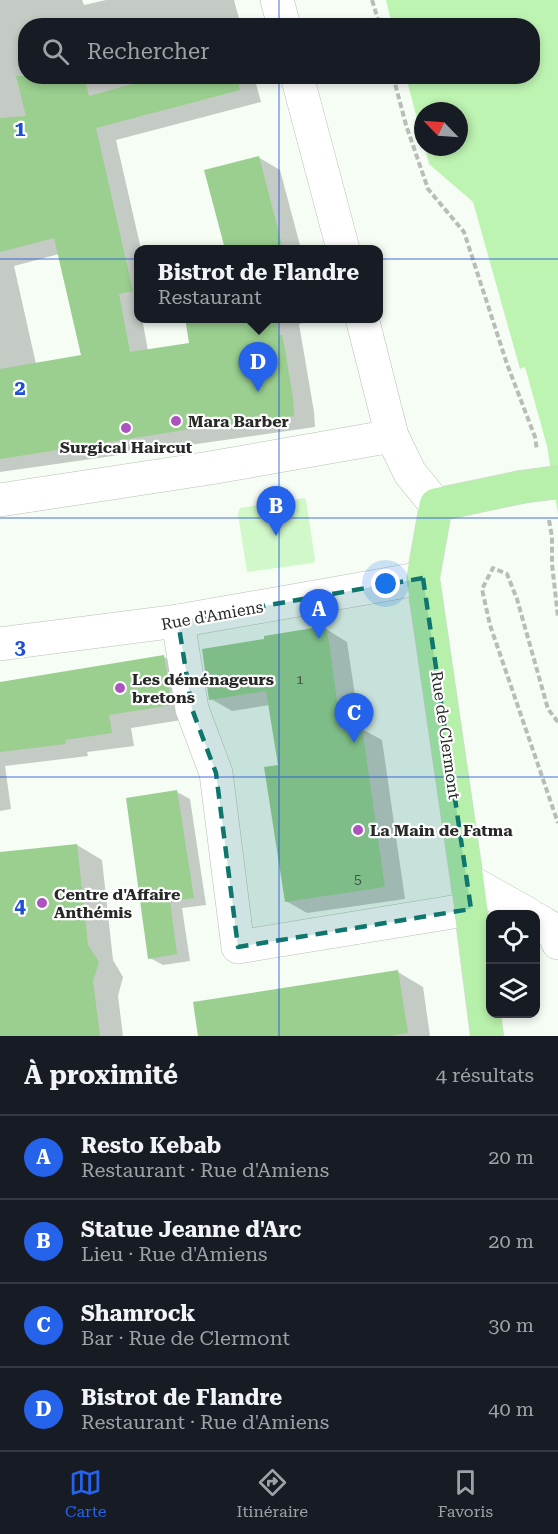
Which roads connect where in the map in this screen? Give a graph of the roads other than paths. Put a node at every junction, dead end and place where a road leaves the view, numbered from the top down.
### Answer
1 (278, 0) edge
2 (282, 18) edge
3 (299, 84) edge
4 (342, 245) edge
5 (363, 323) edge
6 (392, 436) junction
7 (548, 471) edge
8 (0, 500) edge
9 (436, 505) junction
10 (423, 578) junction
11 (178, 621) junction
12 (0, 644) edge
13 (469, 895) junction
14 (513, 910) edge
15 (540, 921) edge
16 (558, 943) edge
17 (487, 1036) edge

1 - 2 street
3 - 4 street
5 - 6 street
6 - 8 street
6 - 9 street
7 - 9 main road, bridge
9 - 10 main road, Rue de Clermont
10 - 11 street, Rue d'Amiens
10 - 13 main road, Rue de Clermont
11 - 12 street, Rue d'Amiens
11 - 13 street
13 - 14 street
13 - 17 main road, Rue de Clermont
15 - 16 street

